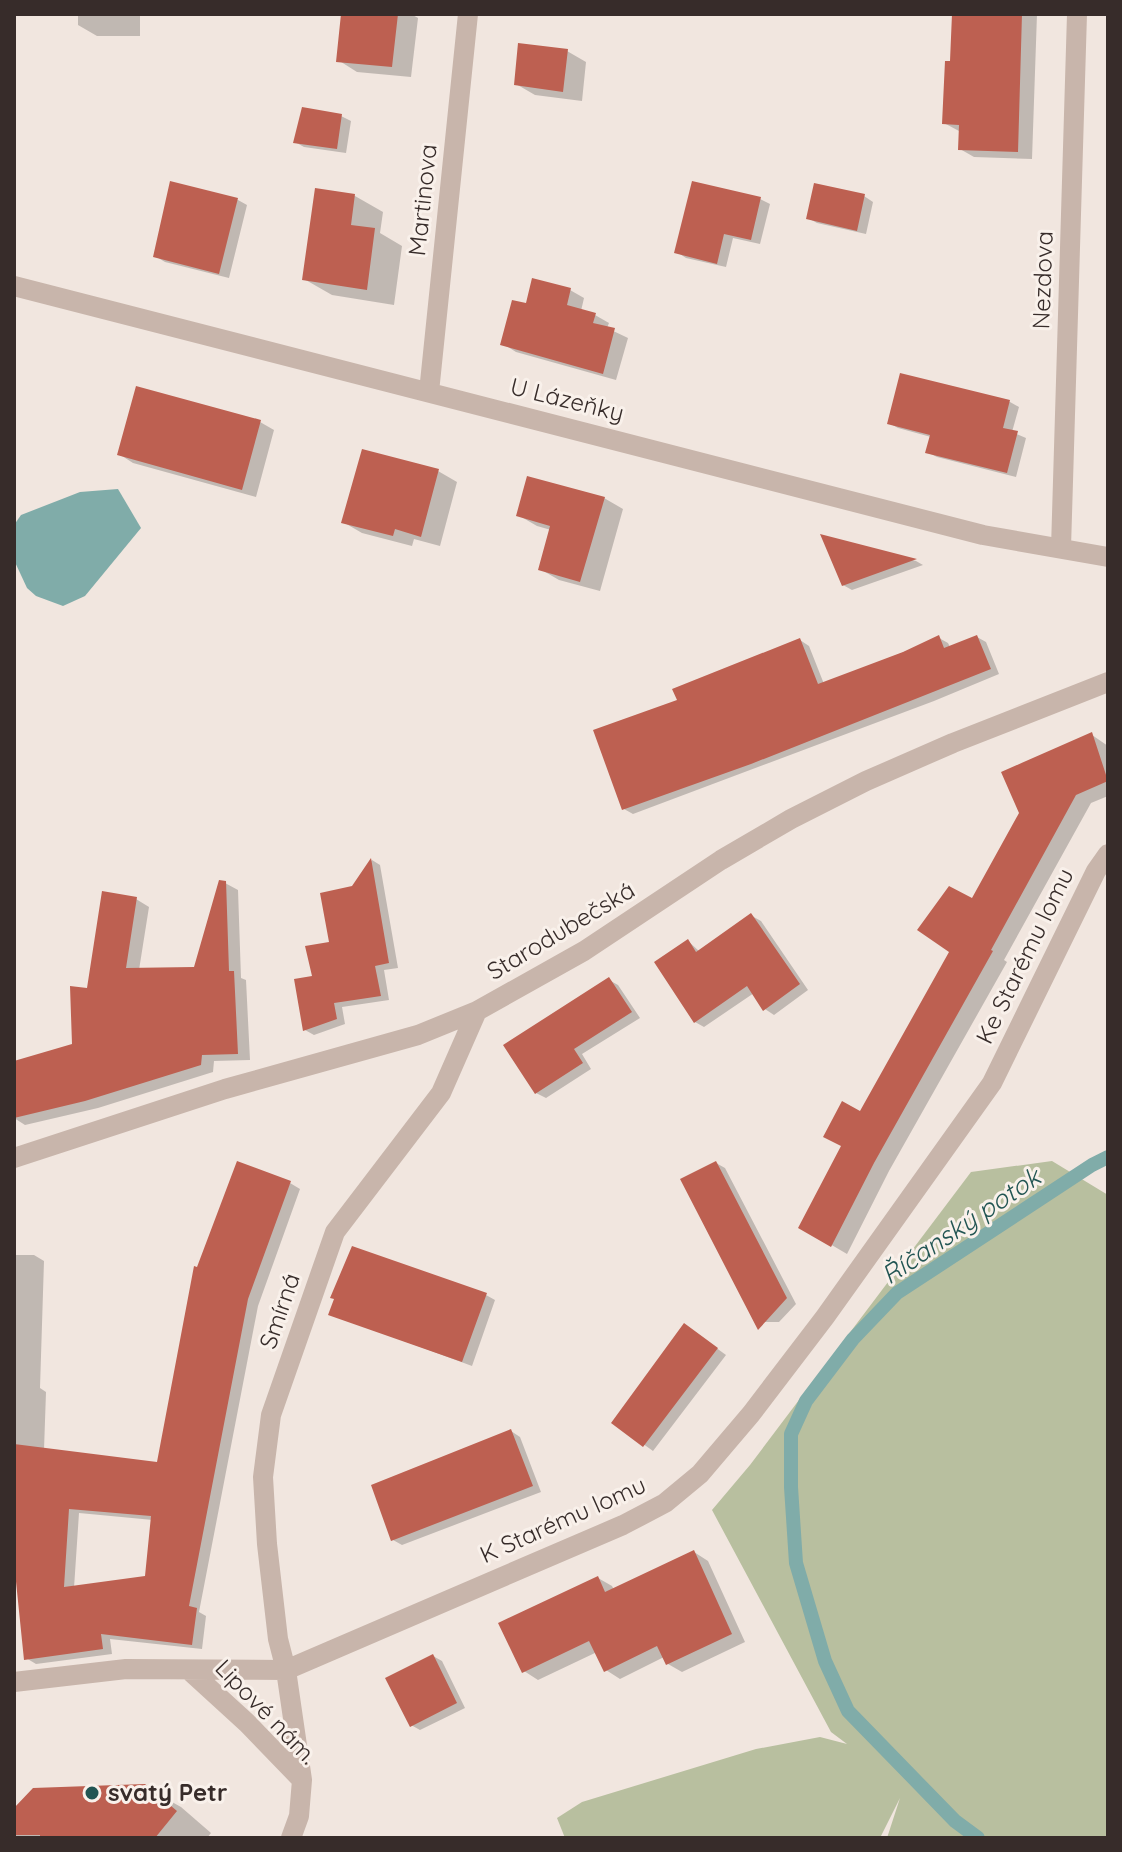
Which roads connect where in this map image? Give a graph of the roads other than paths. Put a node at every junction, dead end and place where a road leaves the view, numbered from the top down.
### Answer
1 (468, 14) edge
2 (1077, 14) edge
3 (14, 286) edge
4 (429, 392) junction
5 (1061, 548) junction
6 (1108, 557) edge
7 (1108, 682) edge
8 (1108, 854) edge
9 (477, 1011) junction
10 (992, 1083) joint
11 (14, 1158) edge
12 (189, 1670) junction
13 (286, 1670) junction
14 (14, 1682) edge
15 (302, 1780) junction
16 (291, 1838) edge

1 - 4 street, Martinova
2 - 5 street, Nezdova
3 - 4 street, U Lázeňky
4 - 5 street, U Lázeňky
5 - 6 street, U Lázeňky
7 - 9 street, Starodubečská
8 - 10 street, Ke Starému lomu
9 - 11 street, Starodubečská
9 - 13 street, Smírná
10 - 13 street, K Starému lomu
12 - 13 street, K Starému lomu
12 - 14 street, K Starému lomu
12 - 15 street, Lipové nám.
13 - 15 street, Smírná
15 - 16 street, Lipové nám.

